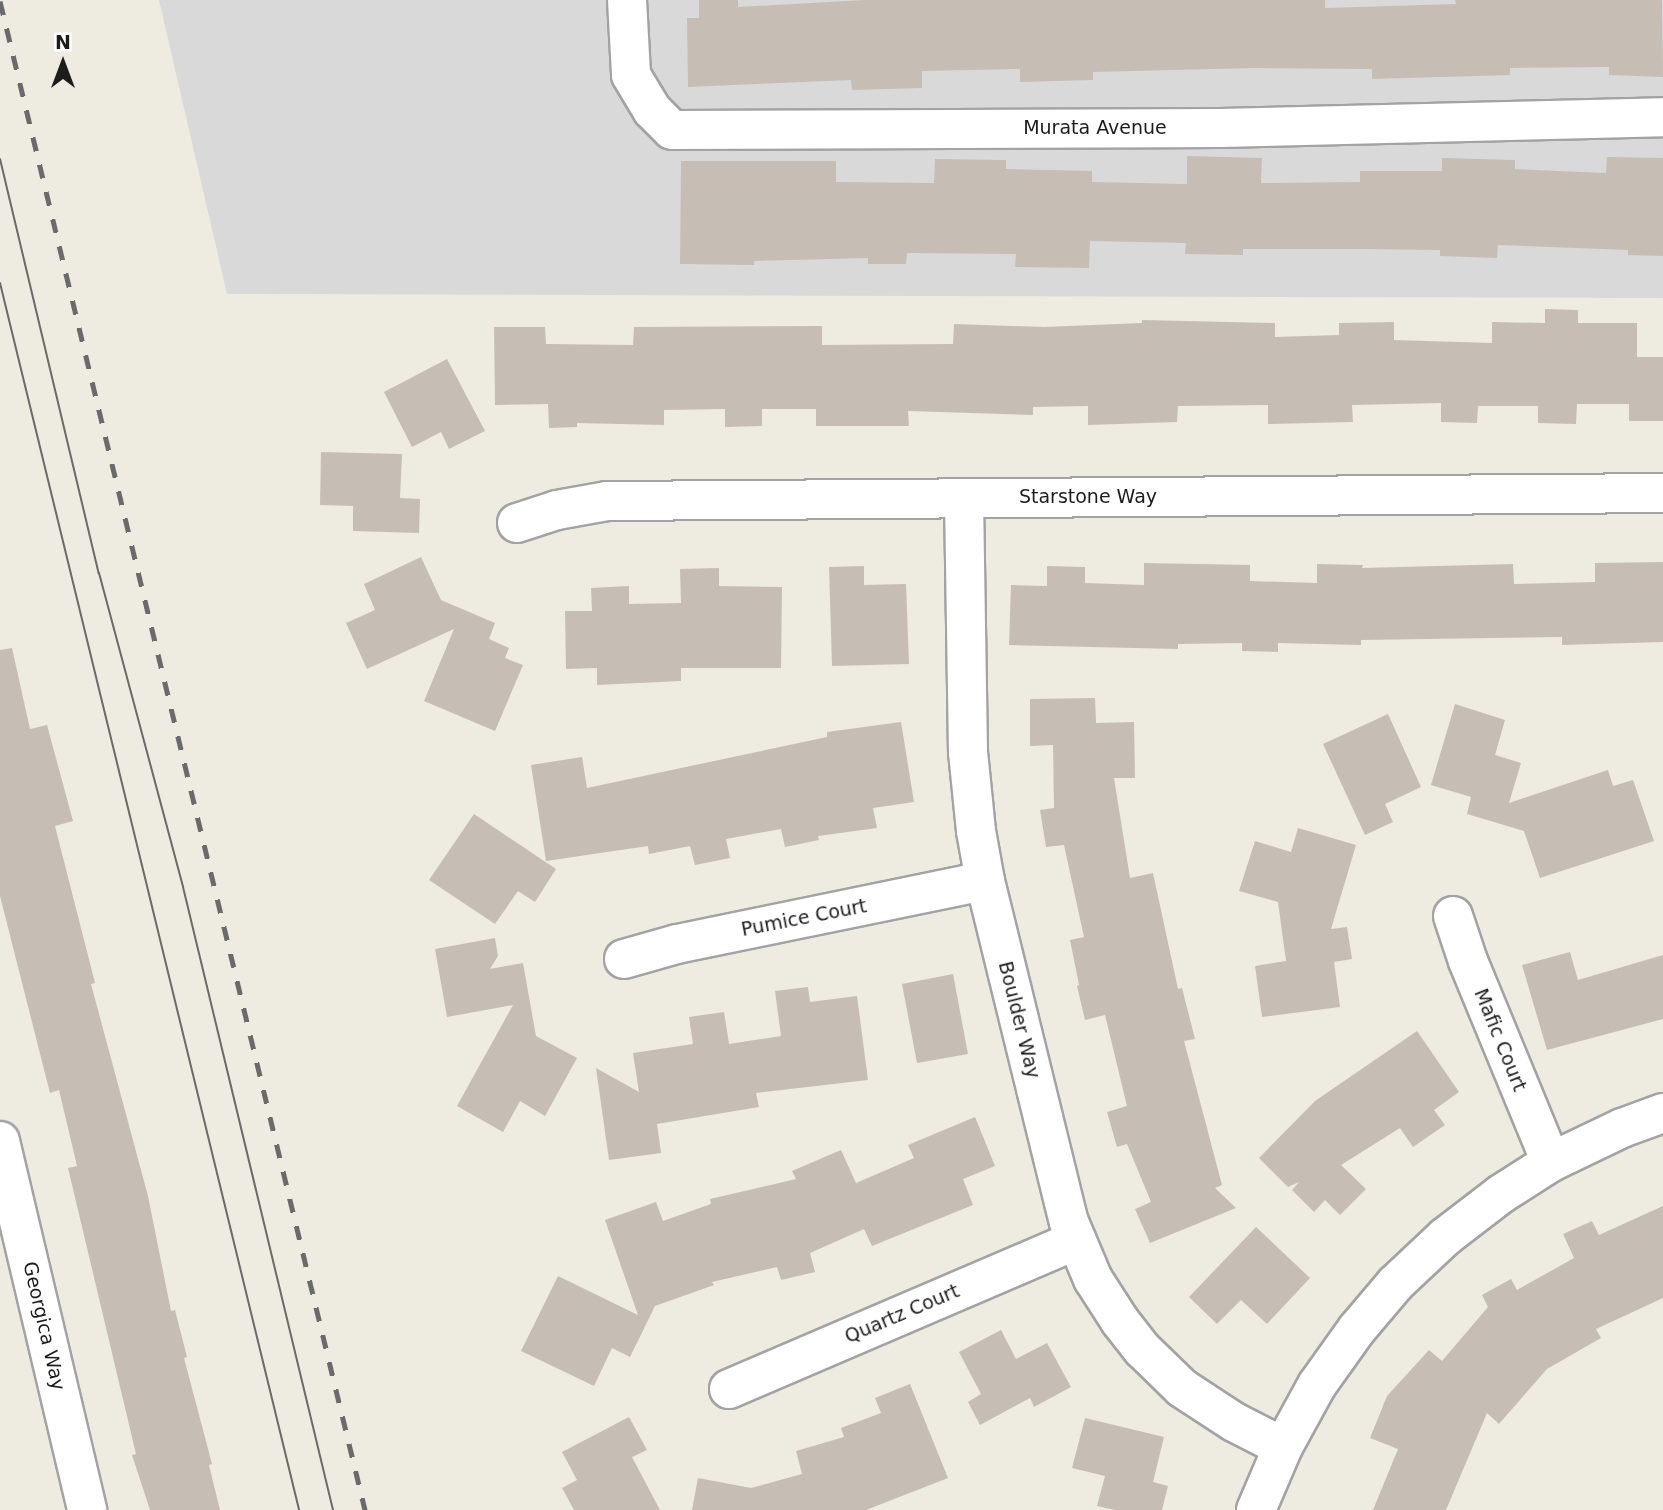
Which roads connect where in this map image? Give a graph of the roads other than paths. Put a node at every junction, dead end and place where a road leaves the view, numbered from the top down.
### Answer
1 (627, 0) edge
2 (1663, 117) edge
3 (1663, 493) edge
4 (964, 498) junction
5 (517, 523) dead end
6 (985, 881) junction
7 (1453, 916) dead end
8 (624, 960) dead end
9 (1663, 1113) edge
10 (0, 1141) edge
11 (1551, 1162) junction
12 (1076, 1240) junction
13 (729, 1389) dead end
14 (1283, 1447) junction
15 (87, 1510) edge
16 (1256, 1510) edge

1 - 2 street, Murata Avenue
3 - 4 street, Starstone Way
4 - 5 street, Starstone Way
4 - 6 street, Boulder Way
6 - 8 street, Pumice Court
6 - 12 street, Boulder Way
7 - 11 street, Mafic Court
9 - 11 street
10 - 15 street, Georgica Way
11 - 14 street
12 - 13 street, Quartz Court
12 - 14 street, Boulder Way
14 - 16 street

